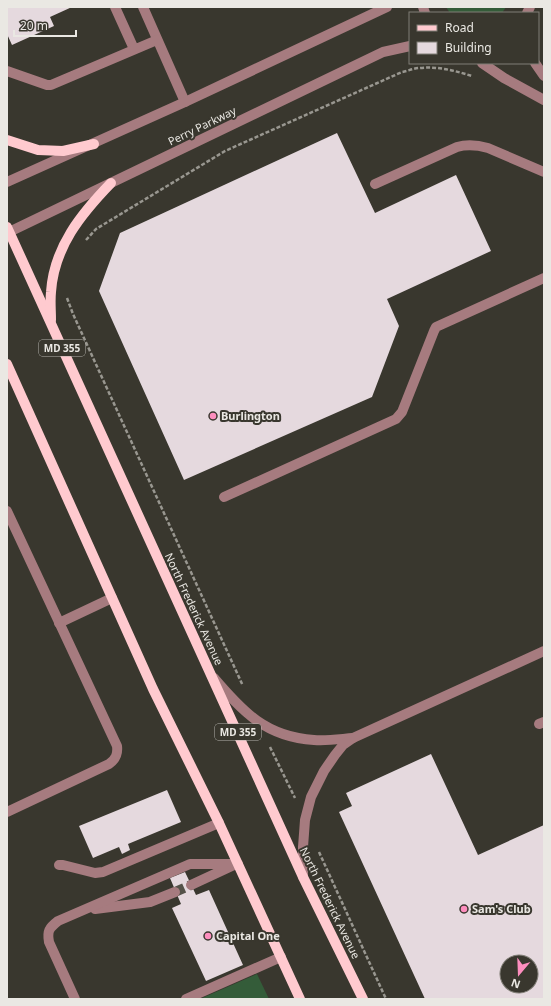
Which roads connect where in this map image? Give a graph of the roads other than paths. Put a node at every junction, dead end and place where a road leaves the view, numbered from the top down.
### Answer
1 (115, 7) edge
2 (143, 7) edge
3 (387, 7) edge
4 (157, 40) junction
5 (409, 46) edge
6 (134, 49) junction
7 (483, 64) edge
8 (536, 64) edge
9 (7, 71) edge
10 (544, 76) edge
11 (544, 100) edge
12 (185, 102) junction
13 (7, 140) edge
14 (94, 144) junction
15 (544, 172) edge
16 (7, 182) edge
17 (111, 183) junction
18 (375, 184) dead end
19 (8, 231) edge
20 (544, 278) edge
21 (52, 326) junction
22 (7, 364) edge
23 (224, 497) dead end
24 (7, 511) edge
25 (112, 598) junction
26 (59, 623) junction
27 (544, 651) edge
28 (212, 676) junction
29 (353, 738) junction
30 (7, 812) edge
31 (219, 823) junction
32 (238, 864) junction
33 (59, 865) dead end
34 (303, 877) junction
35 (191, 885) tunnel mouth
36 (175, 892) tunnel mouth
37 (83, 910) junction
38 (281, 957) junction
39 (75, 999) edge
40 (186, 999) edge
41 (299, 999) edge
42 (363, 999) edge

1 - 6 street
2 - 4 street
3 - 12 street
4 - 6 street
4 - 12 street
5 - 17 street, Perry Parkway
6 - 9 street
7 - 11 street
8 - 10 street
12 - 14 street
13 - 14 main road
14 - 16 street
15 - 18 street
17 - 19 street, Perry Parkway
17 - 21 main road
19 - 21 main road, North Frederick Avenue / MD 355
20 - 23 street
21 - 28 main road, North Frederick Avenue / MD 355
22 - 25 main road
24 - 26 street
25 - 26 street
25 - 31 main road
26 - 30 street
27 - 29 street
28 - 29 street
28 - 34 main road, North Frederick Avenue / MD 355
29 - 34 street
31 - 32 main road
31 - 33 street
32 - 35 street
32 - 37 street
32 - 38 main road
34 - 42 main road, North Frederick Avenue / MD 355
36 - 37 street
37 - 39 street
38 - 40 street
38 - 41 main road

